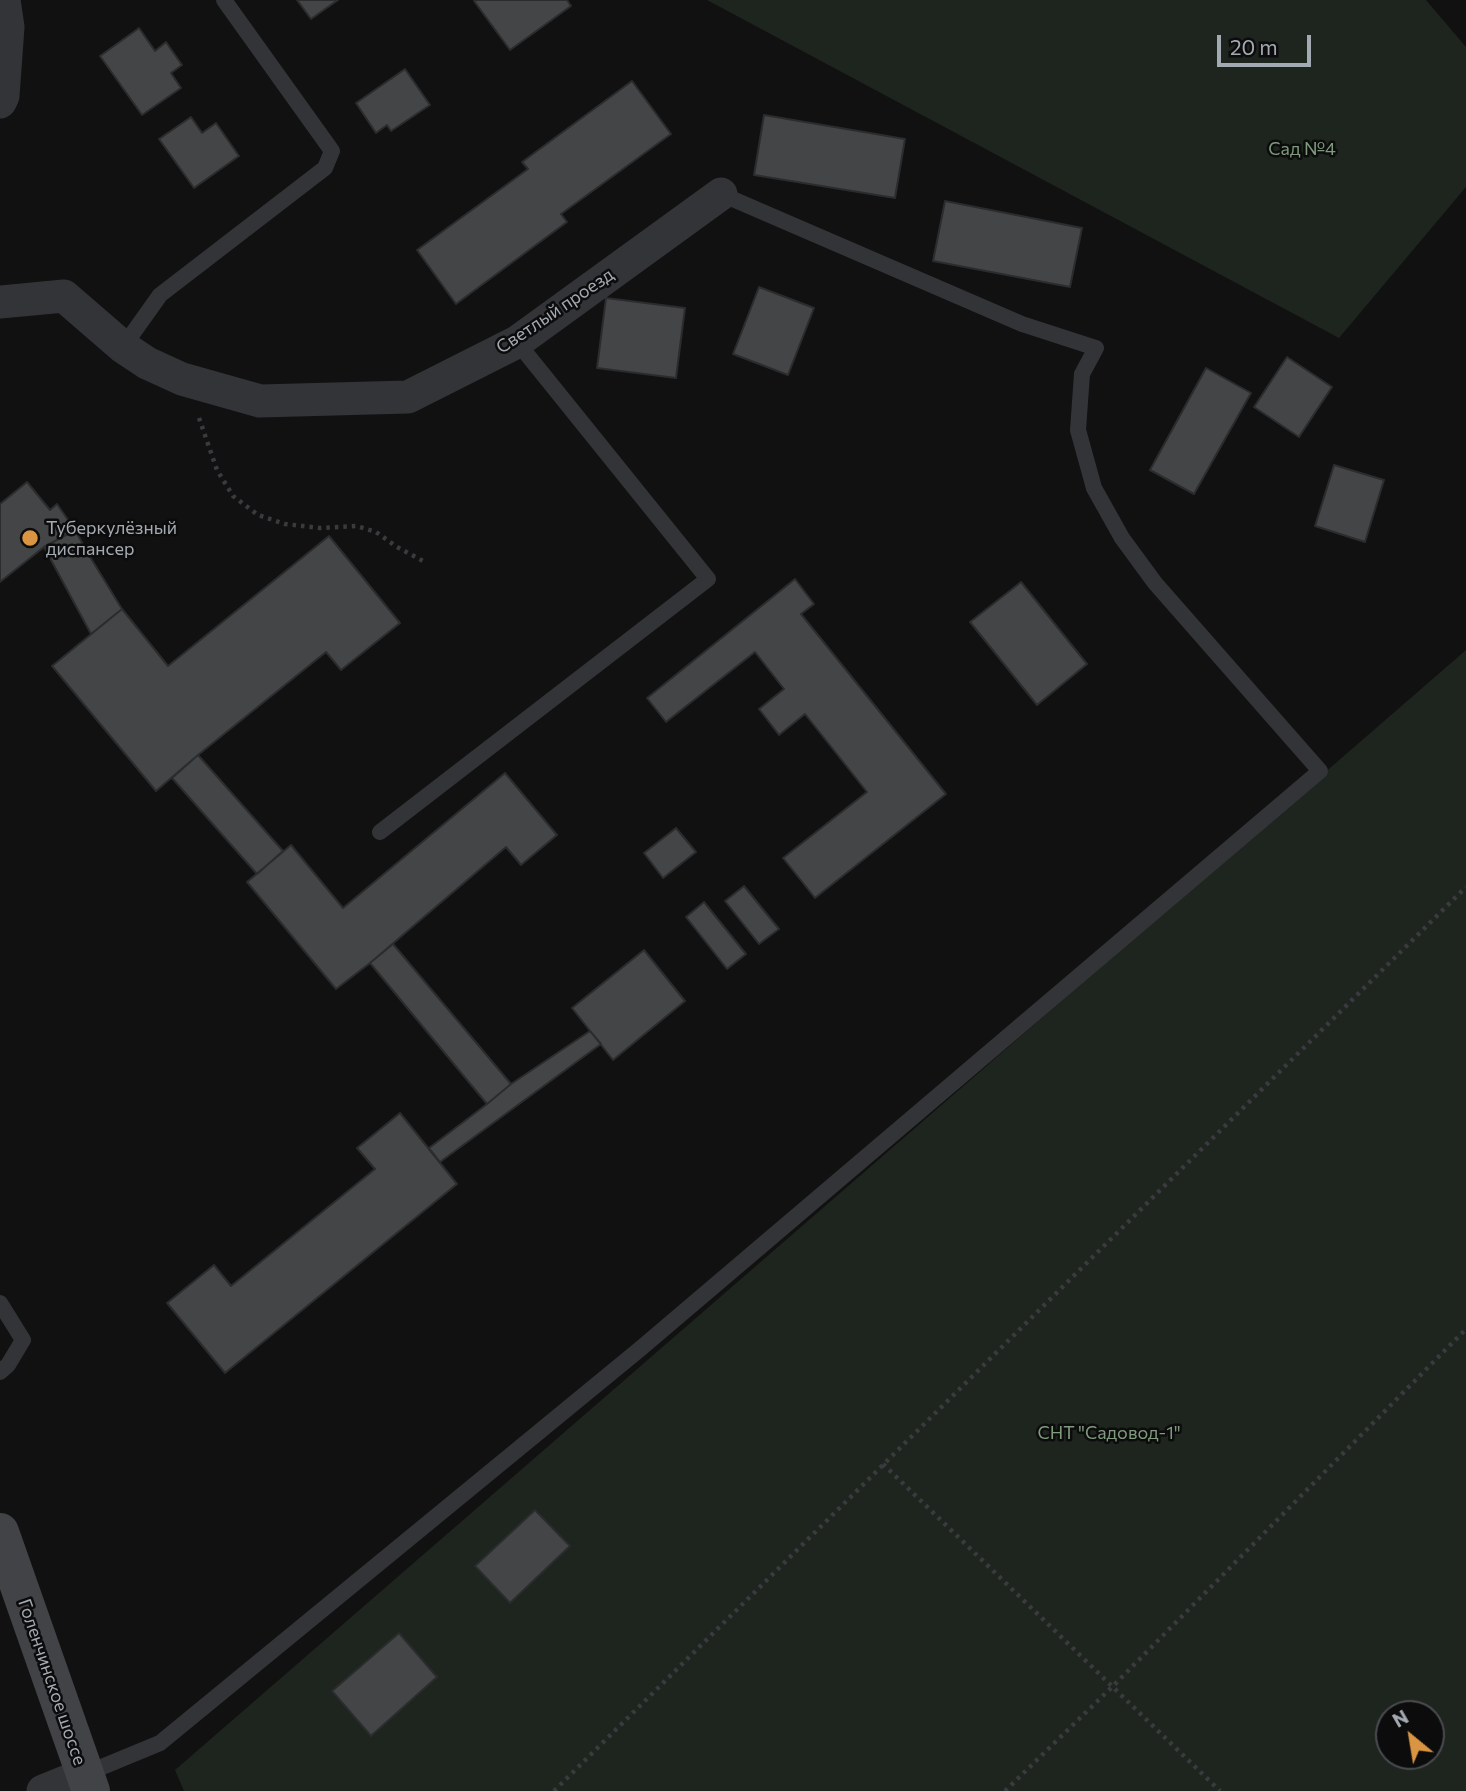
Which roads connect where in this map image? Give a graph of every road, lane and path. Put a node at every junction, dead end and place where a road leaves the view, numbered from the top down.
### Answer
1 (4, 0) edge
2 (224, 0) edge
3 (0, 102) edge
4 (721, 194) joint
5 (0, 302) edge
6 (517, 342) junction
7 (122, 347) junction
8 (182, 379) junction
9 (423, 561) dead end
10 (380, 832) dead end
11 (1466, 887) edge
12 (0, 1303) edge
13 (1466, 1329) edge
14 (0, 1372) edge
15 (883, 1464) junction
16 (0, 1532) edge
17 (1113, 1686) junction
18 (88, 1783) edge
19 (43, 1791) edge
20 (554, 1791) edge
21 (1005, 1791) edge
22 (1220, 1791) edge

1 - 3 street
2 - 7 lane
4 - 6 street, Светлый проезд
4 - 18 lane, Светлый проезд
5 - 7 street, Светлый проезд
6 - 8 street, Светлый проезд
6 - 10 lane
7 - 8 street, Светлый проезд
8 - 9 path
11 - 15 path
12 - 14 lane
13 - 17 path
15 - 17 path
15 - 20 path
16 - 18 street, Голенчинское шоссе
17 - 21 path
17 - 22 path
18 - 19 street

